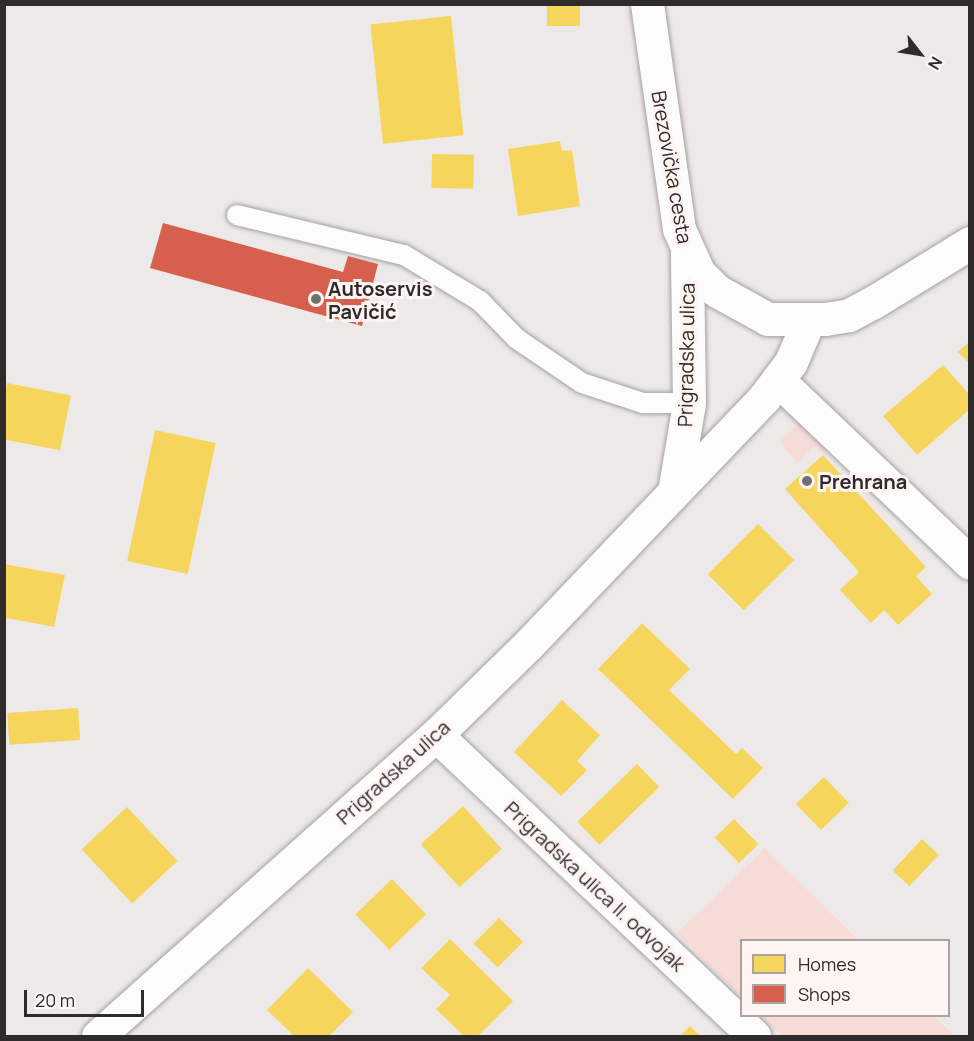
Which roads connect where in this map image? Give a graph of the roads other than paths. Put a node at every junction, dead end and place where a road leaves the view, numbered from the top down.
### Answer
1 (647, 4) edge
2 (237, 214) dead end
3 (969, 243) edge
4 (687, 252) junction
5 (808, 322) junction
6 (778, 380) junction
7 (689, 403) junction
8 (674, 492) junction
9 (969, 563) edge
10 (436, 735) junction
11 (98, 1036) edge
12 (754, 1036) edge

1 - 4 main road, Brezovička cesta
2 - 7 lane
3 - 5 main road, Brezovička cesta
4 - 5 main road, Brezovička cesta
4 - 7 main road, Prigradska ulica
5 - 6 main road, Prigradska ulica
6 - 8 main road, Prigradska ulica
6 - 9 main road
7 - 8 main road, Prigradska ulica
8 - 10 main road, Prigradska ulica
10 - 11 main road, Prigradska ulica
10 - 12 main road, Prigradska ulica II. odvojak

